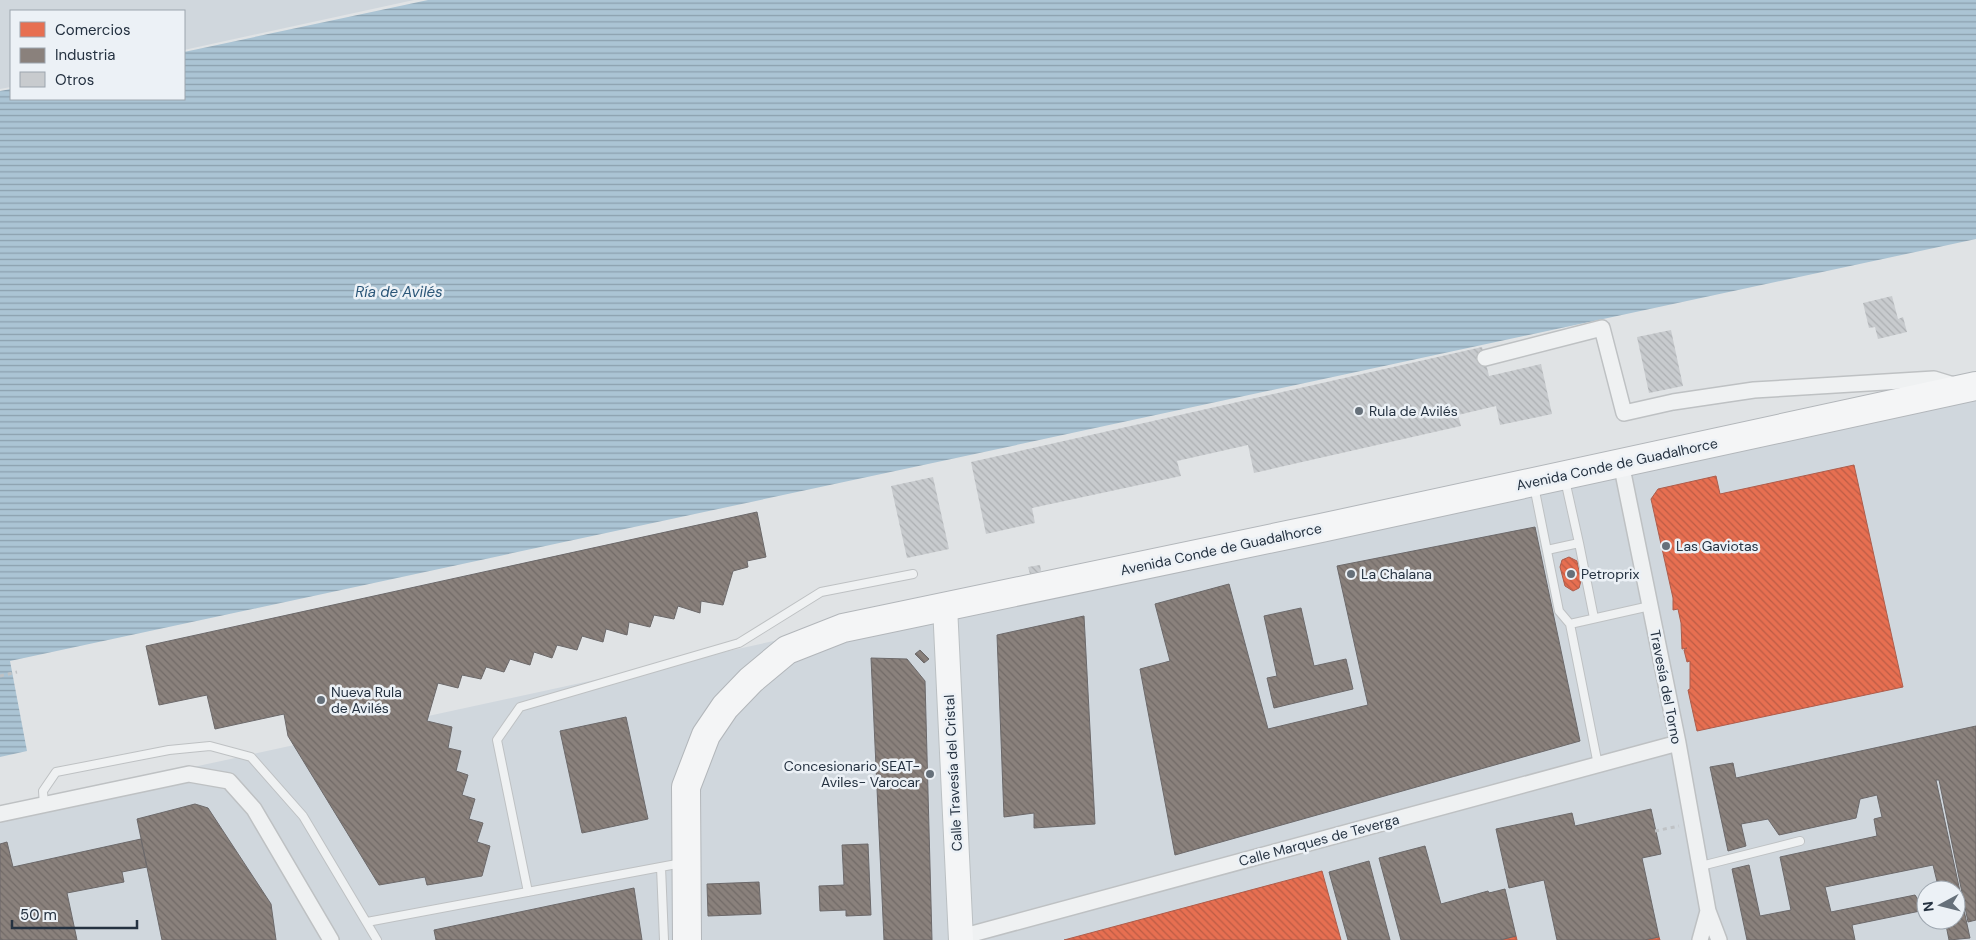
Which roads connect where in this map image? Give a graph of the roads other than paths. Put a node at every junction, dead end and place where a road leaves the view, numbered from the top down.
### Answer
1 (1485, 358) dead end
2 (1971, 387) edge
3 (1622, 463) junction
4 (1564, 475) junction
5 (1534, 482) junction
6 (1579, 543) junction
7 (1547, 550) junction
8 (913, 574) dead end
9 (945, 606) junction
10 (1650, 606) junction
11 (1594, 618) junction
12 (1570, 624) junction
13 (1678, 743) junction
14 (1598, 765) junction
15 (44, 805) junction
16 (0, 814) edge
17 (1800, 842) dead end
18 (673, 865) junction
19 (1701, 866) junction
20 (528, 892) junction
21 (1708, 911) junction
22 (366, 922) junction
23 (961, 939) edge
24 (331, 940) edge
25 (377, 940) edge
26 (664, 940) edge
27 (687, 940) edge
28 (1700, 940) edge
29 (1719, 940) edge

1 - 2 street
2 - 3 highway, Avenida Conde de Guadalhorce
3 - 4 highway, Avenida Conde de Guadalhorce
3 - 10 street, Travesía del Torno
4 - 5 highway, Avenida Conde de Guadalhorce
4 - 6 lane
5 - 7 lane
5 - 9 highway, Avenida Conde de Guadalhorce
6 - 7 lane
6 - 11 lane
7 - 12 lane
8 - 20 lane
9 - 18 highway, Avenida Conde de Guadalhorce
9 - 23 main road, Calle Travesía del Cristal
10 - 11 lane
10 - 13 street, Travesía del Torno
11 - 12 lane
12 - 14 lane
13 - 14 street, Calle Marques de Teverga
13 - 19 street, Travesía del Torno
14 - 23 street, Calle Marques de Teverga
15 - 16 street
15 - 22 lane
15 - 24 street
17 - 19 lane
18 - 20 lane
18 - 26 lane, Avenida Conde de Guadalhorce
18 - 27 highway, Avenida Conde de Guadalhorce
19 - 21 street, Travesía del Torno
20 - 22 lane
21 - 28 street, Travesía del Torno
21 - 29 street, Travesía del Torno
22 - 25 lane

